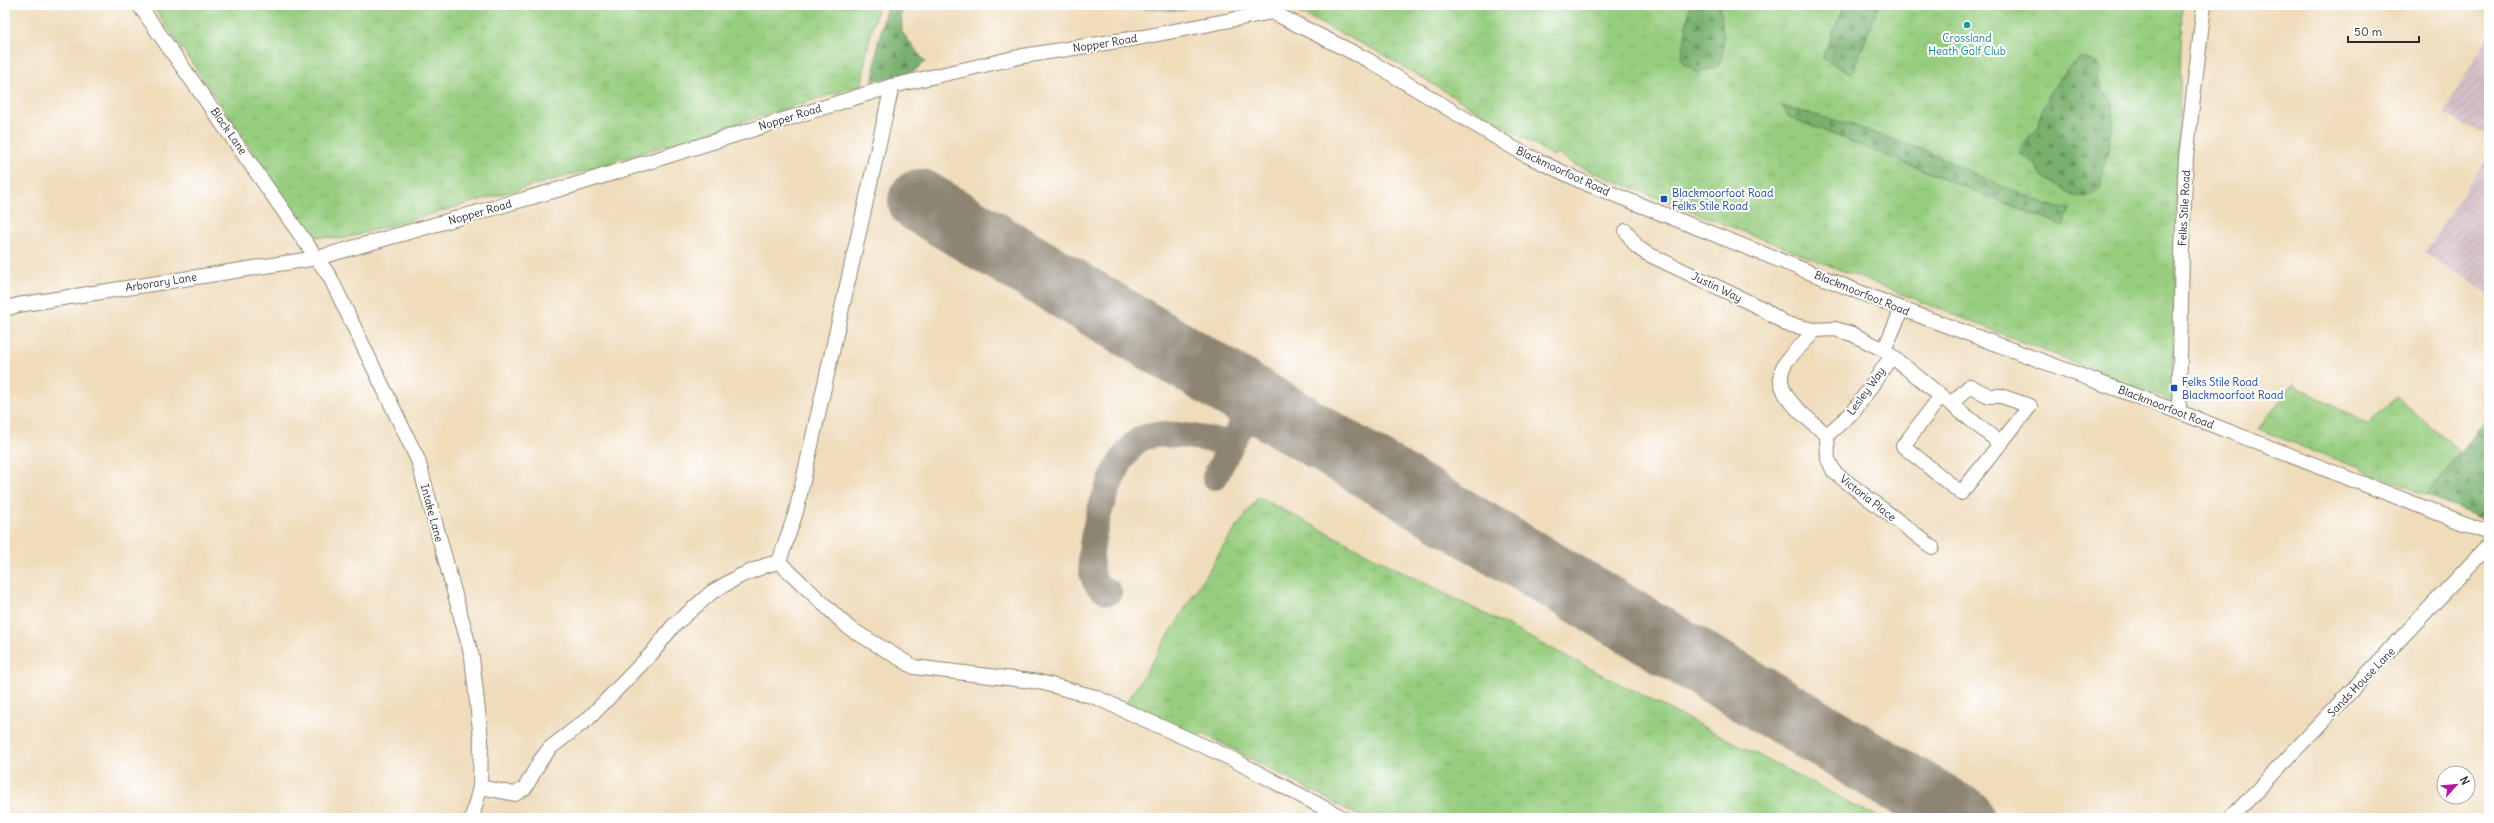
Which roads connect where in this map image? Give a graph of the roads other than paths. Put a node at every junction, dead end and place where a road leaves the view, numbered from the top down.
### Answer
1 (139, 5) edge
2 (1258, 5) edge
3 (2204, 5) edge
4 (1272, 12) junction
5 (892, 86) junction
6 (1626, 231) dead end
7 (317, 258) junction
8 (5, 309) edge
9 (1902, 309) junction
10 (1815, 330) junction
11 (1887, 353) junction
12 (1946, 400) junction
13 (2179, 412) junction
14 (1827, 435) junction
15 (2001, 444) junction
16 (2489, 533) edge
17 (2489, 545) edge
18 (1932, 547) dead end
19 (779, 562) junction
20 (480, 787) junction
21 (472, 818) edge
22 (1343, 818) edge
23 (2231, 818) edge

1 - 7 street, Black Lane
2 - 4 street, Blackmoorfoot Road
3 - 13 street, Felks Stile Road
4 - 5 street, Nopper Road
4 - 9 street, Blackmoorfoot Road
5 - 7 street, Nopper Road
5 - 19 street
6 - 10 street, Justin Way
7 - 8 street, Arborary Lane
7 - 20 street, Intake Lane
9 - 11 street, Lesley Way
9 - 13 street, Blackmoorfoot Road
10 - 11 street, Lesley Way
10 - 14 street
11 - 12 street
11 - 14 street, Lesley Way
12 - 15 street
12 - 15 street
12 - 15 street
13 - 16 street, Blackmoorfoot Road
14 - 18 street, Victoria Place
17 - 23 street, Sands House Lane
19 - 20 street
19 - 22 street
20 - 21 street, Intake Lane

